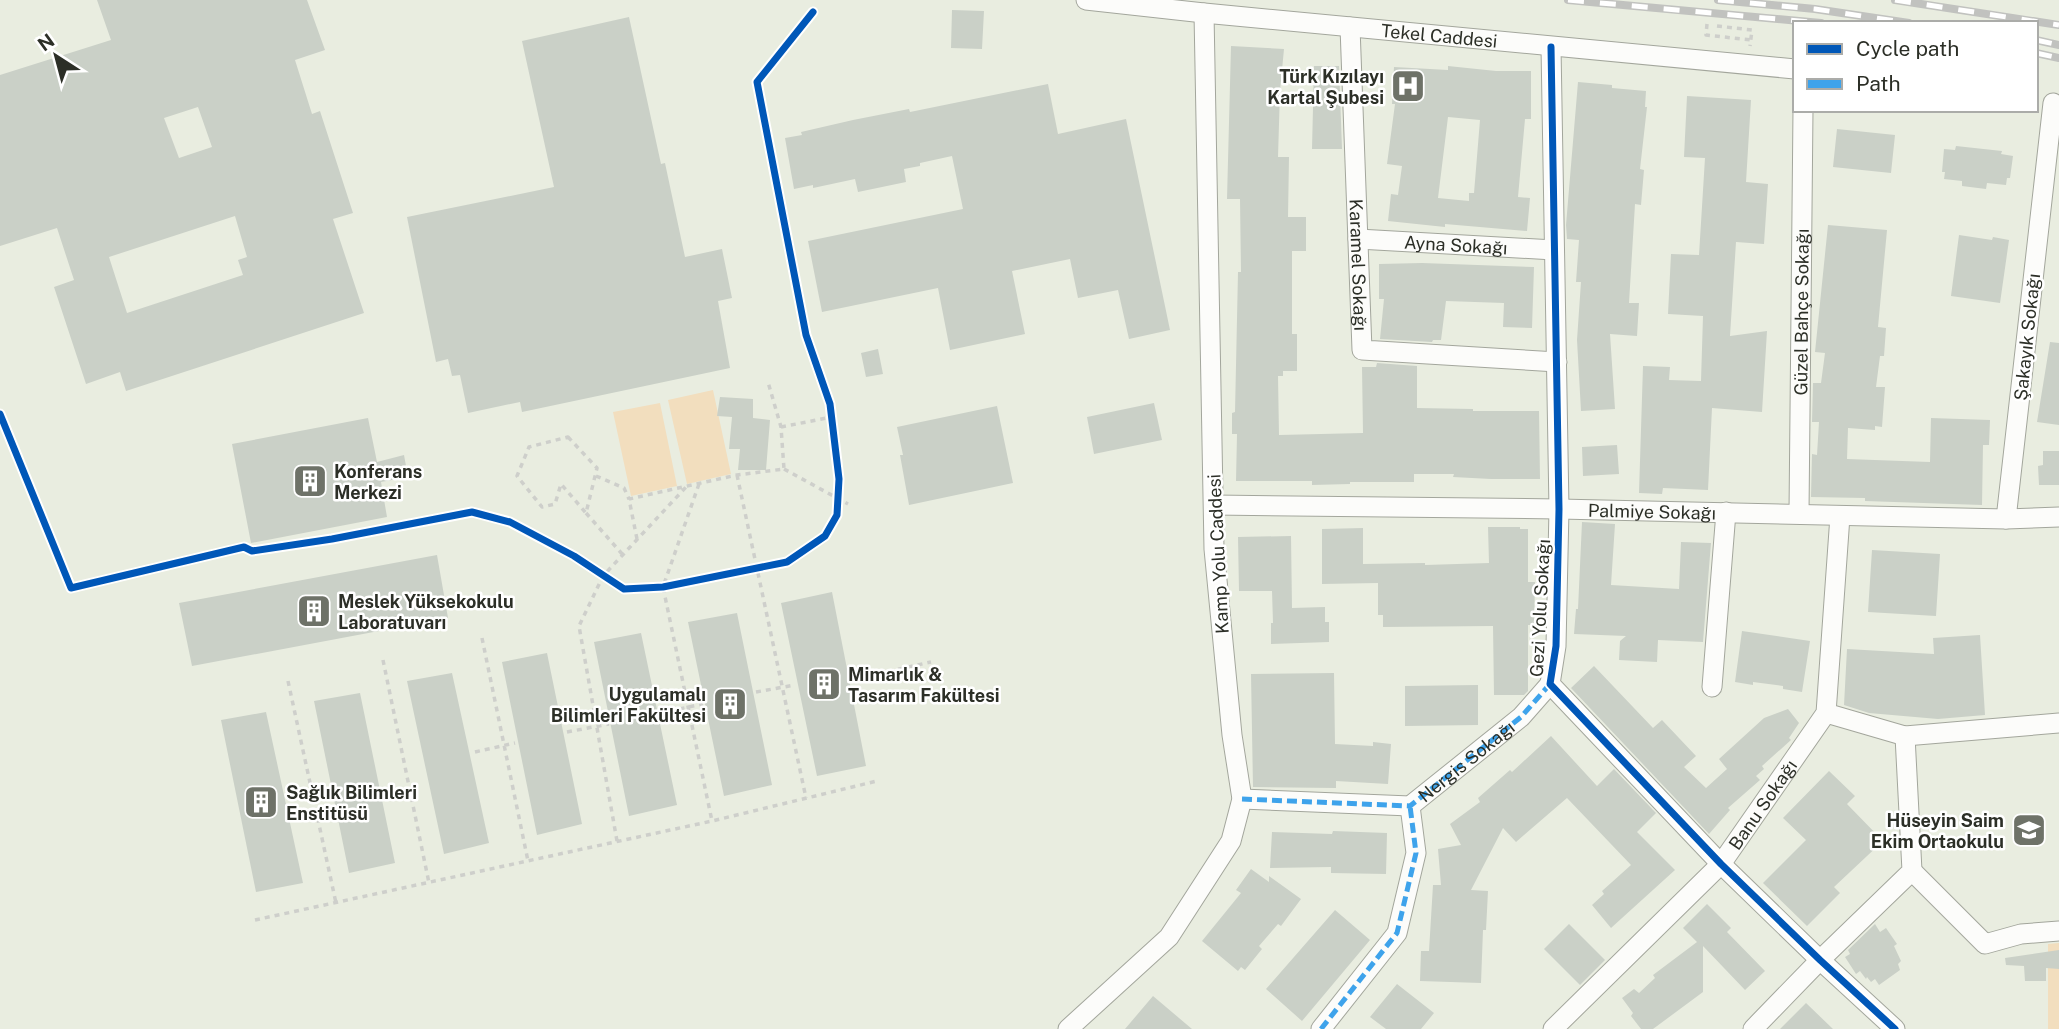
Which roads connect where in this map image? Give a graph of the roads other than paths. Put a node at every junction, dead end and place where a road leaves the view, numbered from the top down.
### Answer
1 (1086, 0) edge
2 (1204, 13) junction
3 (1350, 27) junction
4 (1551, 47) junction
5 (1793, 69) edge
6 (2049, 102) edge
7 (1803, 112) edge
8 (1358, 239) junction
9 (1554, 250) junction
10 (1557, 362) junction
11 (1213, 505) junction
12 (1559, 509) junction
13 (1726, 512) junction
14 (1800, 513) junction
15 (1840, 516) junction
16 (2059, 517) edge
17 (2006, 519) junction
18 (1550, 684) junction
19 (1712, 687) dead end
20 (1826, 713) junction
21 (2059, 723) edge
22 (1905, 736) junction
23 (1242, 799) junction
24 (1410, 806) junction
25 (1721, 864) junction
26 (1912, 871) junction
27 (2059, 931) edge
28 (1820, 960) junction
29 (1068, 1029) edge
30 (1321, 1029) edge
31 (1553, 1029) edge
32 (1753, 1029) edge
33 (1895, 1029) edge

1 - 2 street, Tekel Caddesi
2 - 3 street, Tekel Caddesi
2 - 11 street, Kamp Yolu Caddesi
3 - 4 street, Tekel Caddesi
3 - 8 street, Karamel Sokağı
4 - 5 street, Tekel Caddesi
4 - 9 street, Gezi Yolu Sokağı
6 - 17 street, Şakayık Sokağı
7 - 14 street, Güzel Bahçe Sokağı
8 - 9 street, Ayna Sokağı
8 - 10 street, Karamel Sokağı
9 - 10 street, Gezi Yolu Sokağı
10 - 12 street, Gezi Yolu Sokağı
11 - 12 street, Palmiye Sokağı
11 - 23 street, Kamp Yolu Caddesi
12 - 13 street, Palmiye Sokağı
12 - 18 street, Gezi Yolu Sokağı
13 - 14 street, Palmiye Sokağı
13 - 19 street
14 - 15 street, Palmiye Sokağı
15 - 17 street, Palmiye Sokağı
15 - 20 street
16 - 17 street
18 - 24 street, Nergis Sokağı
18 - 25 street, Gezi Yolu Sokağı
20 - 22 street
20 - 25 street, Banu Sokağı
21 - 22 street
22 - 26 street
23 - 24 street, Nergis Sokağı
23 - 29 street, Kamp Yolu Caddesi
24 - 30 street
25 - 28 street, Gezi Yolu Sokağı
25 - 31 street, Banu Sokağı
26 - 27 street
26 - 28 street
28 - 32 street
28 - 33 street, Gezi Yolu Sokağı

